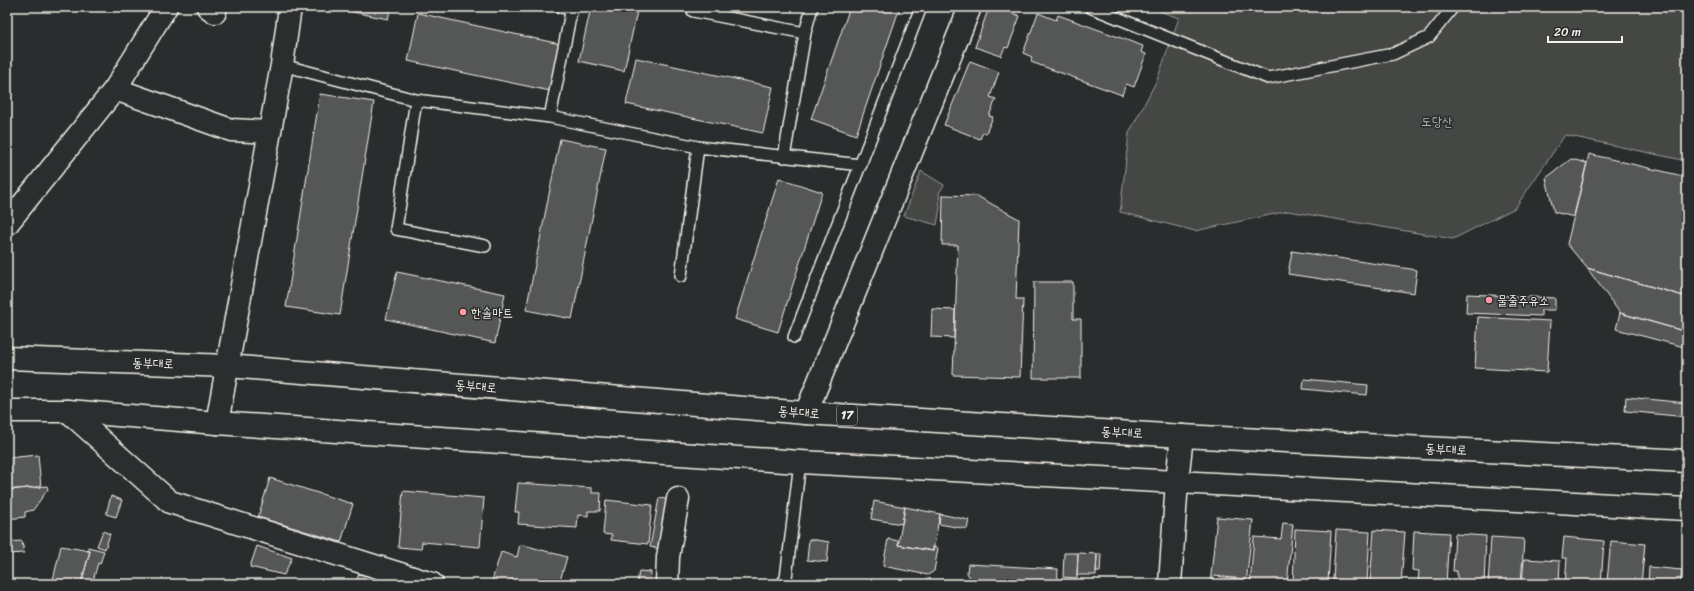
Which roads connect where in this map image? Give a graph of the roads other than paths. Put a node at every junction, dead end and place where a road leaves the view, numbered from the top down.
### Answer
1 (166, 7) edge
2 (290, 7) edge
3 (812, 7) edge
4 (921, 7) edge
5 (970, 7) edge
6 (1090, 7) edge
7 (1453, 7) edge
8 (569, 8) edge
9 (693, 11) dead end
10 (805, 34) junction
11 (282, 65) junction
12 (115, 89) junction
13 (416, 100) junction
14 (550, 117) junction
15 (270, 132) junction
16 (698, 147) junction
17 (784, 157) junction
18 (860, 166) junction
19 (7, 224) edge
20 (485, 246) dead end
21 (681, 276) dead end
22 (794, 337) dead end
23 (7, 358) edge
24 (228, 366) junction
25 (7, 411) edge
26 (68, 411) junction
27 (806, 413) junction
28 (217, 423) junction
29 (1182, 436) junction
30 (1687, 461) edge
31 (800, 462) junction
32 (1177, 481) junction
33 (678, 499) dead end
34 (1687, 510) edge
35 (432, 584) edge
36 (667, 584) edge
37 (782, 584) edge
38 (1170, 584) edge

1 - 12 main road
2 - 11 main road
3 - 10 lane
4 - 18 lane
5 - 27 main road
6 - 7 lane
8 - 14 lane
9 - 10 lane
10 - 17 lane
11 - 13 lane
11 - 15 main road
12 - 15 main road
12 - 19 main road
13 - 14 lane
13 - 20 lane
14 - 16 lane
15 - 24 main road
16 - 17 lane
16 - 21 lane
17 - 18 lane
18 - 22 lane
23 - 24 main road, 동부대로 / 17
24 - 27 main road, 동부대로 / 17
24 - 28 main road
25 - 26 main road
26 - 28 main road
26 - 35 main road
27 - 29 main road, 동부대로 / 17
28 - 31 main road
29 - 30 main road, 동부대로 / 17
29 - 32 main road
31 - 32 main road
31 - 37 lane
32 - 34 main road
32 - 38 main road
33 - 36 main road

